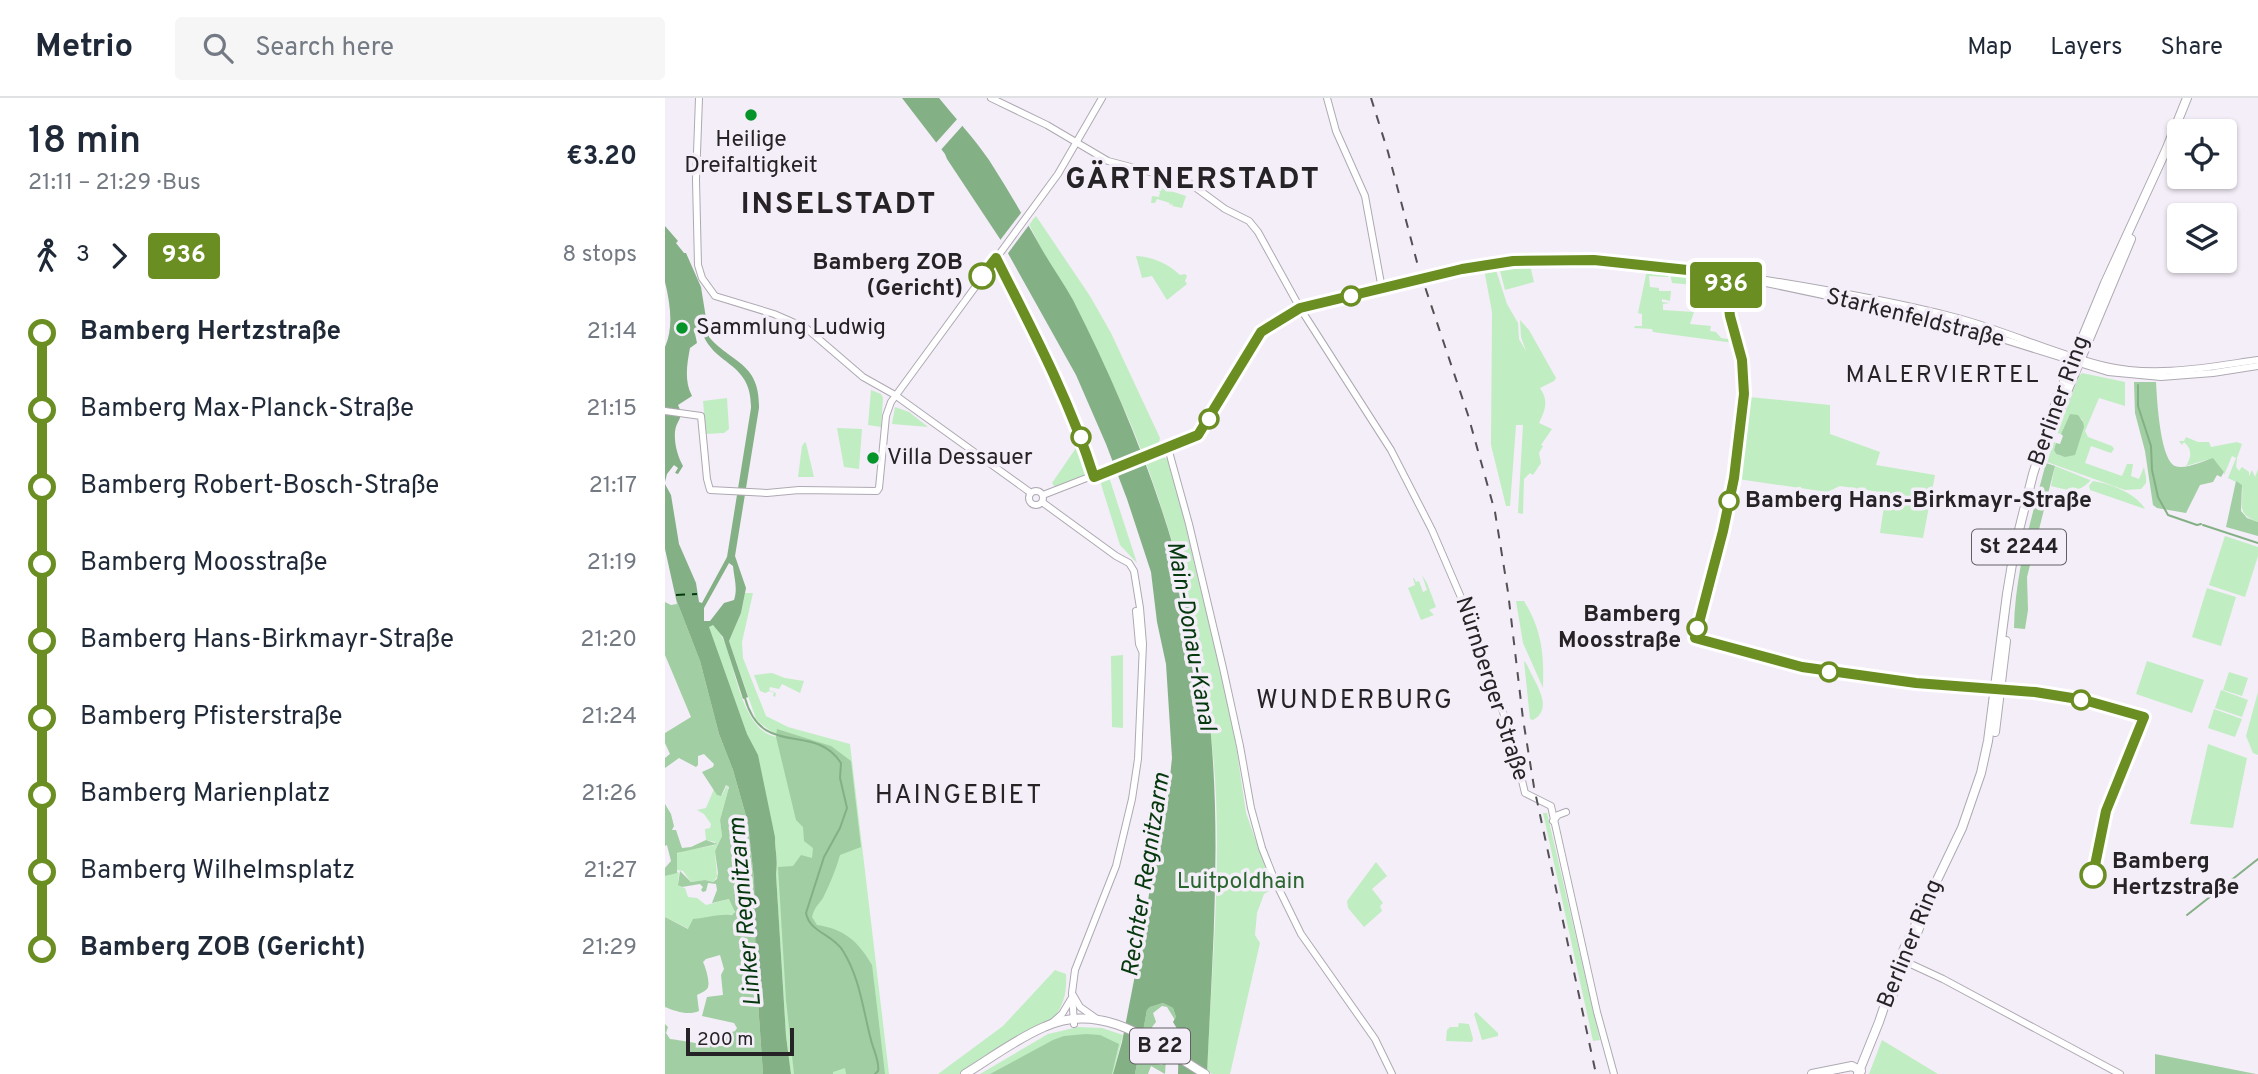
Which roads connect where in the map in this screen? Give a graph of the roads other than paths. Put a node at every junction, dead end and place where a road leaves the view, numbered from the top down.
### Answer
1 (699, 98) edge
2 (991, 98) edge
3 (1102, 98) edge
4 (1327, 98) edge
5 (2189, 98) edge
6 (1076, 142) junction
7 (1741, 276) junction
8 (1382, 289) junction
9 (1311, 305) junction
10 (1300, 308) junction
11 (1308, 319) junction
12 (2076, 360) junction
13 (2258, 360) edge
14 (2258, 366) edge
15 (2213, 370) junction
16 (895, 395) junction
17 (665, 411) edge
18 (684, 414) junction
19 (703, 428) junction
20 (1168, 448) junction
21 (1031, 493) junction
22 (1042, 498) junction
23 (1566, 812) dead end
24 (1553, 821) junction
25 (1903, 960) junction
26 (1072, 995) junction
27 (1098, 1019) junction
28 (1074, 1022) junction
29 (1051, 1024) junction
30 (1112, 1024) junction
31 (1871, 1044) junction
32 (1844, 1066) junction
33 (1861, 1073) edge
34 (965, 1074) edge
35 (975, 1074) edge
36 (1199, 1074) edge
37 (1205, 1074) edge
38 (1392, 1074) edge
39 (1614, 1074) edge
40 (1812, 1074) edge
41 (1833, 1074) edge
42 (2120, 1074) edge

1 - 16 street
2 - 6 street
3 - 6 street
4 - 8 street
5 - 12 main road, Berliner Ring / St 2244
6 - 10 street, Nürnberger Straße
6 - 16 street
7 - 8 street, Starkenfeldstraße, bridge
7 - 12 street, Starkenfeldstraße
7 - 12 street, Starkenfeldstraße
8 - 9 street, Starkenfeldstraße
9 - 10 street, Starkenfeldstraße
9 - 11 street
10 - 11 street, Nürnberger Straße
10 - 20 street, Starkenfeldstraße
11 - 24 street, Nürnberger Straße
12 - 15 street, Starkenfeldstraße
12 - 25 main road, Berliner Ring / St 2244
13 - 15 street, Starkenfeldstraße
14 - 15 street, Starkenfeldstraße
16 - 19 street
16 - 21 street
17 - 18 street
18 - 19 street
18 - 19 street
20 - 22 street, Starkenfeldstraße
20 - 38 street
21 - 22 street
21 - 22 street
22 - 26 street
23 - 24 street
24 - 39 street, Nürnberger Straße
25 - 31 main road, Berliner Ring / St 2244
25 - 33 main road, Berliner Ring / St 2244
25 - 42 street
26 - 27 street
26 - 28 street
26 - 29 street
27 - 28 main road, B 22
27 - 30 main road, B 22
28 - 29 main road, B 22
28 - 30 main road, B 22
28 - 35 main road, B 22
29 - 34 main road, B 22
30 - 36 main road, B 22
30 - 37 main road, B 22
31 - 32 main road
31 - 33 main road, Berliner Ring / St 2244
32 - 33 main road
32 - 40 main road
33 - 41 main road

